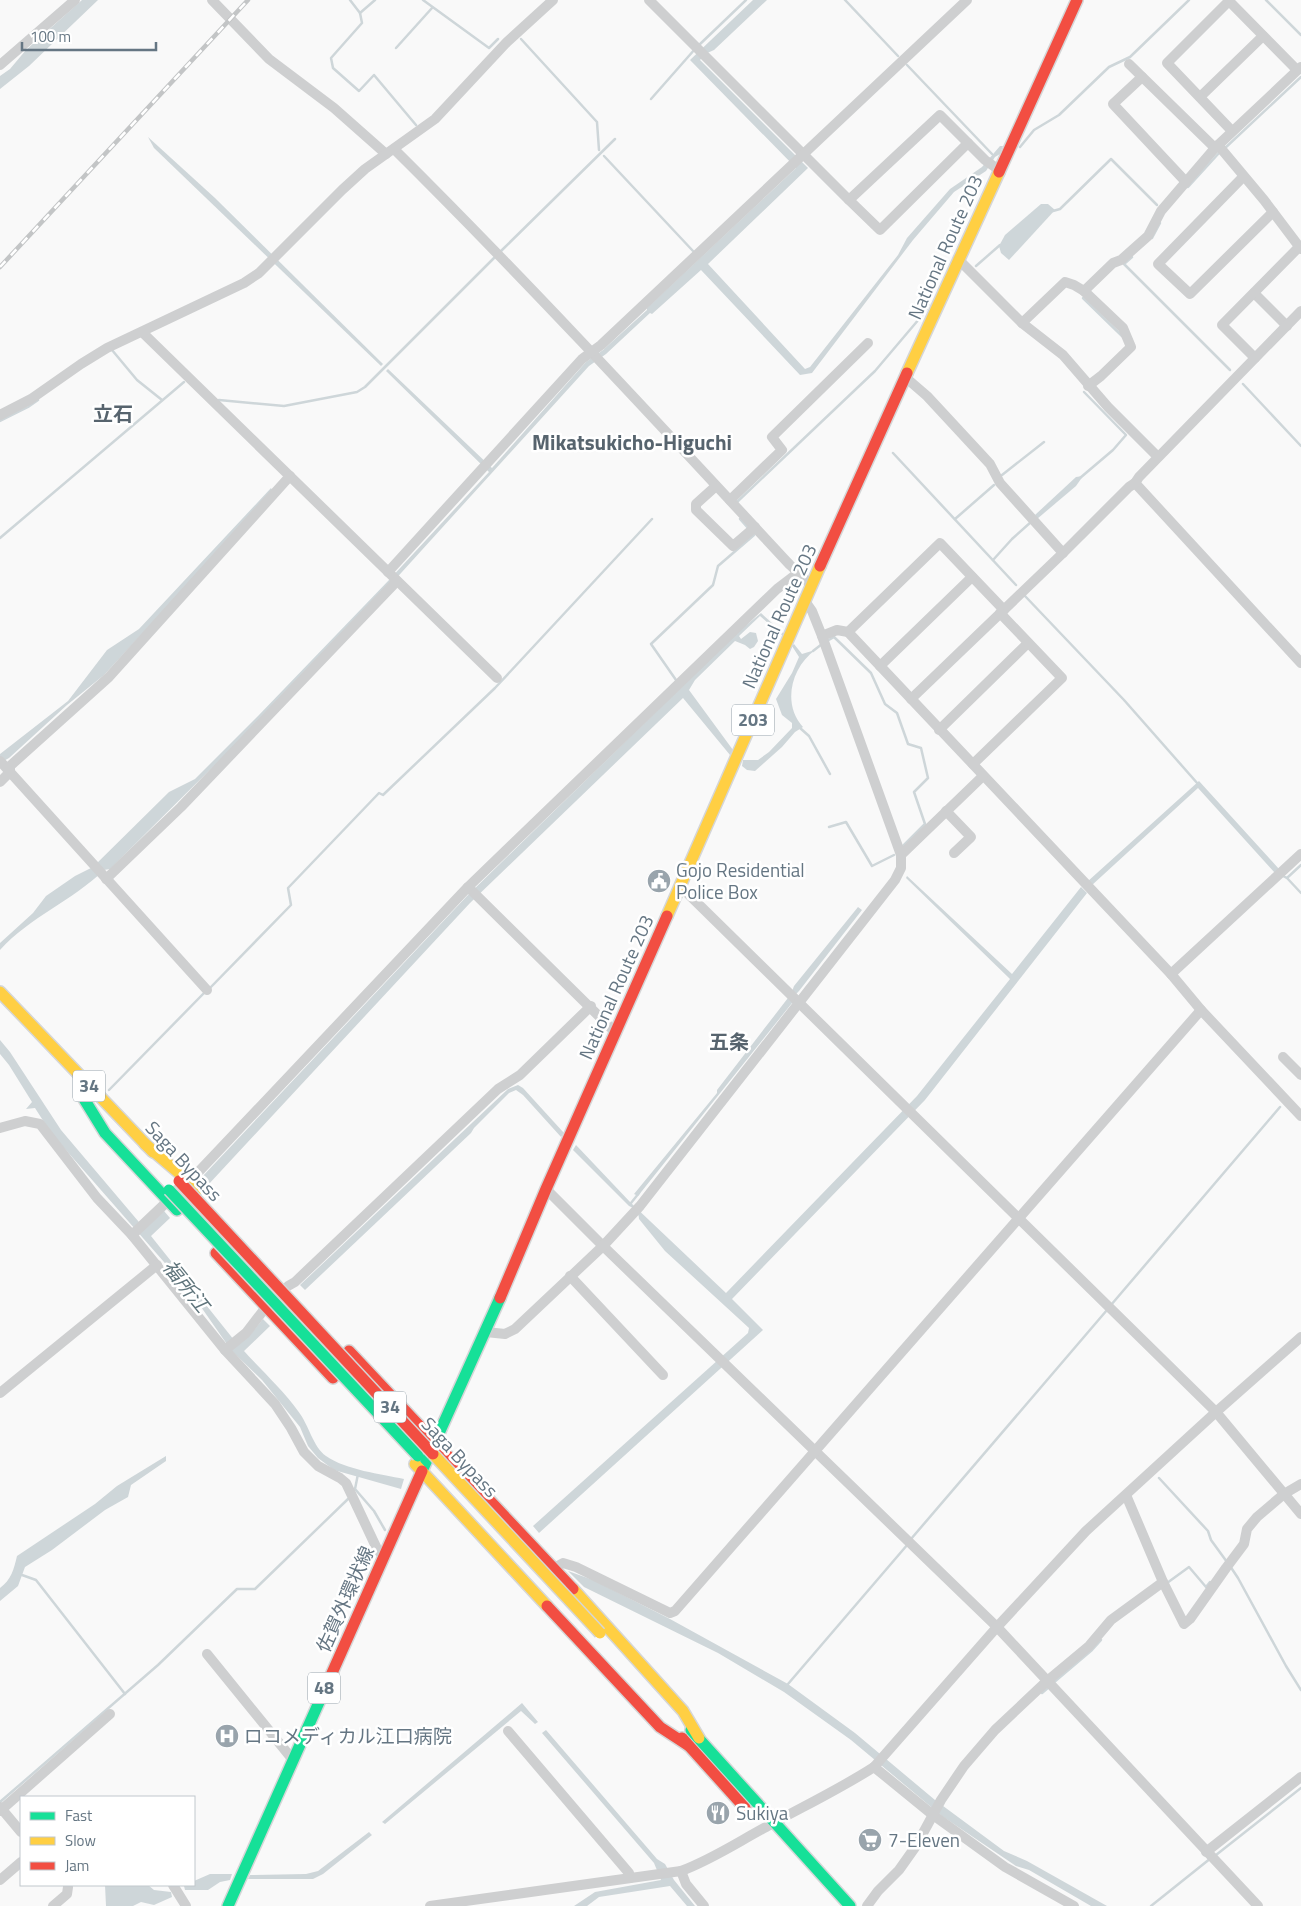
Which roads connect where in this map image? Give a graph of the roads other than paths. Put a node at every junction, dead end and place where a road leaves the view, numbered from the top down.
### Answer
1 (75, 0) edge
2 (212, 0) edge
3 (553, 0) edge
4 (649, 0) edge
5 (968, 0) edge
6 (1064, 0) edge
7 (1075, 4) edge
8 (1263, 36) junction
9 (1129, 64) dead end
10 (0, 65) edge
11 (1299, 68) edge
12 (1142, 77) junction
13 (1200, 97) junction
14 (1232, 131) junction
15 (968, 143) junction
16 (1219, 149) junction
17 (390, 152) junction
18 (804, 155) junction
19 (992, 166) junction
20 (1243, 176) junction
21 (1186, 182) junction
22 (849, 200) junction
23 (1273, 212) junction
24 (1300, 248) edge
25 (958, 259) junction
26 (1084, 291) junction
27 (1254, 293) junction
28 (1301, 311) edge
29 (1022, 323) junction
30 (1286, 326) junction
31 (142, 332) junction
32 (868, 343) dead end
33 (591, 352) junction
34 (1255, 358) junction
35 (905, 377) junction
36 (1088, 386) junction
37 (0, 415) edge
38 (1158, 457) junction
39 (290, 476) junction
40 (1135, 483) junction
41 (716, 486) junction
42 (730, 500) junction
43 (751, 530) junction
44 (1063, 553) junction
45 (388, 572) junction
46 (798, 573) junction
47 (972, 577) junction
48 (397, 581) junction
49 (811, 584) junction
50 (806, 601) junction
51 (1002, 612) junction
52 (848, 632) junction
53 (822, 636) junction
54 (1028, 643) junction
55 (1301, 663) edge
56 (880, 666) junction
57 (497, 678) dead end
58 (911, 699) junction
59 (939, 730) junction
60 (973, 764) junction
61 (4, 766) edge
62 (983, 776) junction
63 (0, 782) edge
64 (946, 811) junction
65 (954, 854) dead end
66 (1301, 854) edge
67 (902, 855) junction
68 (104, 877) junction
69 (680, 886) junction
70 (468, 887) junction
71 (1171, 974) junction
72 (207, 990) dead end
73 (0, 992) edge
74 (798, 1001) junction
75 (591, 1006) junction
76 (1200, 1010) junction
77 (616, 1033) junction
78 (1283, 1057) dead end
79 (1301, 1075) edge
80 (78, 1091) dead end
81 (1301, 1116) edge
82 (0, 1128) edge
83 (185, 1181) junction
84 (546, 1189) junction
85 (169, 1195) junction
86 (1018, 1218) junction
87 (132, 1235) junction
88 (603, 1246) junction
89 (157, 1265) junction
90 (570, 1276) junction
91 (288, 1286) junction
92 (266, 1307) junction
93 (486, 1332) junction
94 (1301, 1337) edge
95 (225, 1350) junction
96 (663, 1375) dead end
97 (0, 1392) edge
98 (1216, 1412) junction
99 (435, 1442) junction
100 (815, 1449) junction
101 (422, 1471) junction
102 (1301, 1484) edge
103 (1284, 1494) junction
104 (1126, 1495) junction
105 (1301, 1514) edge
106 (384, 1554) junction
107 (554, 1568) junction
108 (1165, 1585) junction
109 (997, 1627) junction
110 (596, 1637) junction
111 (207, 1654) dead end
112 (1047, 1681) junction
113 (110, 1714) dead end
114 (508, 1730) dead end
115 (699, 1738) junction
116 (689, 1746) junction
117 (292, 1760) junction
118 (874, 1767) junction
119 (1301, 1777) edge
120 (1, 1809) edge
121 (933, 1815) junction
122 (774, 1822) junction
123 (761, 1825) junction
124 (20, 1831) edge
125 (1206, 1852) junction
126 (20, 1863) edge
127 (796, 1864) dead end
128 (676, 1872) junction
129 (630, 1878) junction
130 (0, 1880) edge
131 (70, 1886) edge
132 (174, 1886) edge
133 (1067, 1904) edge
134 (53, 1906) edge
135 (186, 1906) edge
136 (228, 1906) edge
137 (430, 1906) edge
138 (704, 1906) edge
139 (835, 1906) edge
140 (850, 1906) edge
141 (867, 1906) edge
142 (1258, 1906) edge

1 - 10 street
2 - 17 street
3 - 17 street
4 - 18 street
5 - 18 street
6 - 7 street
7 - 19 main road, National Route 203 / 203
8 - 11 street
8 - 13 street
8 - 13 street
9 - 12 street
11 - 14 street
12 - 16 street
12 - 21 street
13 - 14 street
14 - 16 street
15 - 19 street
15 - 22 street
15 - 22 street
16 - 20 street
16 - 21 street
17 - 31 street
17 - 33 street
18 - 22 street
18 - 33 street
19 - 25 main road, National Route 203 / 203
20 - 23 street
20 - 23 street
21 - 26 street
23 - 24 street
24 - 27 street
25 - 29 street
25 - 35 main road, National Route 203 / 203
26 - 29 street
26 - 36 street
27 - 30 street
27 - 34 street
28 - 30 street
29 - 36 street
30 - 34 street
31 - 37 street
31 - 39 street
32 - 42 street
33 - 41 street
33 - 45 street
34 - 38 street
35 - 44 street
35 - 49 main road, National Route 203 / 203
36 - 38 street
38 - 40 street
39 - 45 street
39 - 61 street
40 - 44 street
40 - 55 street
41 - 42 street
41 - 43 street
42 - 43 street
43 - 46 street
44 - 51 street
45 - 48 street
46 - 49 street
46 - 70 street
47 - 51 street
47 - 52 street
47 - 56 street
48 - 57 street
48 - 68 street
49 - 50 main road, National Route 203 / 203
50 - 53 street
50 - 69 main road, National Route 203 / 203
51 - 54 street
51 - 58 street
52 - 53 street
52 - 56 street
53 - 67 street
54 - 59 street
54 - 60 street
56 - 58 street
58 - 59 street
59 - 60 street
60 - 62 street
61 - 63 street
61 - 68 street
62 - 64 street
62 - 71 street
64 - 65 street
64 - 67 street
66 - 71 street
67 - 74 street
68 - 72 street
69 - 74 street
69 - 77 main road, National Route 203 / 203
70 - 75 street
70 - 83 street
71 - 76 street
73 - 83 main road, Saga Bypass / 34
74 - 86 street
74 - 88 street
75 - 77 street
75 - 91 street
76 - 81 street
76 - 86 street
77 - 84 main road, National Route 203 / 203
78 - 79 street
80 - 85 main road, Saga Bypass / 34
82 - 87 street
83 - 85 street
83 - 91 main road
83 - 110 main road, Saga Bypass / 34, bridge
84 - 88 street
84 - 93 main road, National Route 203 / 203
85 - 87 street
85 - 92 main road
85 - 110 main road, Saga Bypass / 34, bridge
86 - 98 street
86 - 100 street
87 - 89 street
88 - 90 street
88 - 100 street
89 - 95 street
89 - 97 street
90 - 93 street
90 - 96 street
91 - 99 main road
92 - 95 street
92 - 101 main road
93 - 99 main road, National Route 203 / 203
94 - 98 street
95 - 106 street
98 - 103 street
98 - 104 street
99 - 101 main road, 203
99 - 107 main road, 34
100 - 107 street
100 - 109 street
101 - 106 main road, 佐賀外環状線 / 48
101 - 116 main road, 34
102 - 103 street
103 - 105 street
103 - 108 street
104 - 108 street
104 - 109 street
106 - 117 main road, 佐賀外環状線 / 48
107 - 115 main road, 34
108 - 112 street
109 - 112 street
109 - 118 street
110 - 115 main road, Saga Bypass / 34
110 - 116 main road, Saga Bypass / 34
111 - 117 street
112 - 121 street
112 - 125 street
113 - 120 street
114 - 129 street
115 - 122 main road, Saga Bypass / 34
116 - 123 main road, Saga Bypass / 34
117 - 136 main road, 佐賀外環状線 / 48
118 - 121 street
118 - 122 street
119 - 125 street
120 - 124 street
121 - 133 street
121 - 141 street
122 - 123 street
122 - 140 main road, Saga Bypass / 34
123 - 128 street
125 - 142 street
126 - 130 street
127 - 139 main road
128 - 129 street
128 - 138 street
129 - 137 street
131 - 134 street
132 - 135 street

